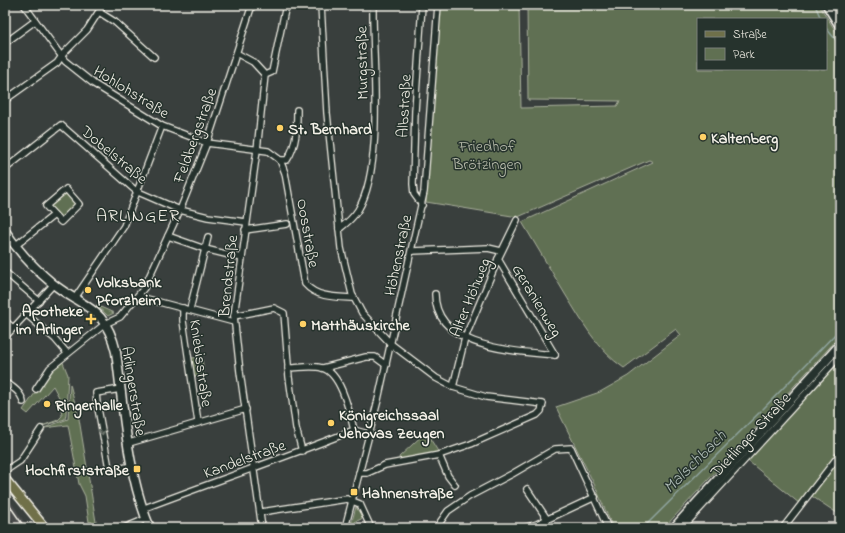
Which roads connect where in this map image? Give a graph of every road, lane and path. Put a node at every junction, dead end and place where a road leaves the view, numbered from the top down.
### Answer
1 (24, 5) edge
2 (103, 5) edge
3 (252, 5) edge
4 (286, 5) edge
5 (321, 5) edge
6 (373, 5) edge
7 (422, 5) edge
8 (438, 5) edge
9 (827, 5) edge
10 (99, 12) junction
11 (35, 21) junction
12 (840, 26) edge
13 (5, 42) edge
14 (238, 54) junction
15 (62, 57) junction
16 (154, 57) dead end
17 (265, 74) junction
18 (5, 100) edge
19 (297, 110) dead end
20 (162, 126) junction
21 (207, 143) junction
22 (257, 150) junction
23 (280, 160) junction
24 (5, 169) edge
25 (136, 191) junction
26 (422, 205) junction
27 (180, 210) junction
28 (54, 215) junction
29 (517, 220) dead end
30 (246, 222) junction
31 (287, 224) dead end
32 (339, 229) junction
33 (245, 230) junction
34 (5, 231) edge
35 (168, 236) junction
36 (208, 237) dead end
37 (11, 244) edge
38 (205, 249) junction
39 (412, 250) junction
40 (501, 251) junction
41 (242, 258) junction
42 (498, 259) junction
43 (5, 272) edge
44 (54, 284) junction
45 (435, 294) dead end
46 (139, 295) junction
47 (75, 298) junction
48 (354, 298) junction
49 (38, 301) junction
50 (183, 308) junction
51 (190, 310) junction
52 (26, 314) junction
53 (234, 319) junction
54 (5, 321) edge
55 (105, 324) junction
56 (14, 328) junction
57 (5, 337) edge
58 (465, 338) junction
59 (391, 344) junction
60 (840, 345) edge
61 (67, 354) junction
62 (840, 356) edge
63 (386, 365) junction
64 (288, 368) junction
65 (323, 368) junction
66 (5, 383) edge
67 (453, 387) junction
68 (36, 389) dead end
69 (121, 389) junction
70 (23, 402) dead end
71 (246, 409) junction
72 (198, 422) junction
73 (41, 428) dead end
74 (354, 430) junction
75 (368, 434) junction
76 (129, 443) junction
77 (302, 451) junction
78 (840, 454) edge
79 (440, 455) junction
80 (132, 466) junction
81 (254, 466) junction
82 (5, 471) edge
83 (359, 473) junction
84 (5, 479) edge
85 (455, 485) dead end
86 (527, 489) dead end
87 (595, 497) junction
88 (352, 500) junction
89 (142, 509) junction
90 (260, 512) junction
91 (146, 518) junction
92 (547, 518) junction
93 (538, 526) edge
94 (45, 528) edge
95 (124, 528) edge
96 (150, 528) edge
97 (262, 528) edge
98 (345, 528) edge
99 (371, 528) edge
100 (436, 528) edge
101 (524, 528) edge
102 (608, 528) edge
103 (674, 528) edge
104 (679, 528) edge
105 (783, 528) edge

1 - 11 street, Hohlohstraße
2 - 10 street
3 - 14 street, Feldbergstraße
4 - 17 street, Brendstraße
5 - 32 street
6 - 32 street, Murgstraße
7 - 26 street, Albstraße
8 - 26 street, Höhenstraße
9 - 12 main road
10 - 15 street
10 - 16 street
11 - 13 street
11 - 15 street, Hohlohstraße
14 - 17 street
14 - 21 street, Feldbergstraße
15 - 18 street
15 - 20 street, Hohlohstraße
17 - 22 street, Brendstraße
19 - 23 street
20 - 21 street, Hohlohstraße
20 - 25 street
21 - 22 street, Hohlohstraße
21 - 27 street, Feldbergstraße
22 - 23 street
22 - 30 street, Brendstraße
23 - 48 street, Oosstraße
24 - 25 street, Dobelstraße
25 - 27 street, Dobelstraße
25 - 47 street
26 - 39 street, Höhenstraße
27 - 30 street, Dobelstraße
27 - 35 street, Feldbergstraße
28 - 28 street
28 - 37 street
29 - 40 street, Alter Höhweg
30 - 33 street, Brendstraße
31 - 33 street
32 - 48 street
33 - 41 street, Brendstraße
34 - 37 main road, Arlingerstraße
35 - 38 street
35 - 46 street, Feldbergstraße
36 - 38 street
37 - 44 main road, Arlingerstraße
38 - 41 street
38 - 51 street
39 - 40 street
39 - 59 street, Höhenstraße
40 - 42 street, Alter Höhweg
41 - 53 street, Brendstraße
42 - 58 street, Alter Höhweg
42 - 58 street, Geranienweg
43 - 49 street
44 - 47 main road, Arlingerstraße
44 - 49 street
45 - 58 street
46 - 50 street
46 - 55 street, Feldbergstraße
47 - 55 main road, Arlingerstraße
48 - 59 street
49 - 52 street
50 - 51 street
50 - 72 street, Kniebisstraße
51 - 53 street
52 - 56 street
52 - 61 street
53 - 64 street
53 - 71 street, Brendstraße
54 - 56 street
55 - 61 street, Feldbergstraße
55 - 69 main road, Arlingerstraße
56 - 57 street
58 - 67 street, Alter Höhweg
59 - 63 street, Höhenstraße
59 - 67 street
60 - 103 main road, Dietlinger Straße
61 - 68 street, Feldbergstraße
62 - 104 street, Dietlinger Straße
63 - 65 street
63 - 75 street, Höhenstraße
64 - 65 street
64 - 77 street
65 - 74 street
66 - 70 street
67 - 79 street
69 - 76 main road, Arlingerstraße
69 -> 80 street
71 - 72 street
71 - 81 street, Brendstraße
72 - 76 street
73 - 82 street
74 - 75 street
74 - 77 street, Kandelstraße
75 - 83 street, Höhenstraße
76 - 80 main road, Arlingerstraße
77 - 81 street, Kandelstraße
78 - 105 street
79 - 83 street
79 - 85 street
80 - 89 main road, Arlingerstraße
81 - 89 street, Kandelstraße
81 - 90 street, Brendstraße
83 - 88 street, Höhenstraße
84 - 94 main road
86 - 92 street
87 - 92 street
87 - 100 street
87 - 102 street
88 - 90 street
88 - 98 street, Höhenstraße
88 - 99 street
89 - 91 main road, Arlingerstraße
90 - 97 street, Brendstraße
91 - 95 street
91 - 96 main road, Arlingerstraße
92 - 93 street
93 - 101 street

